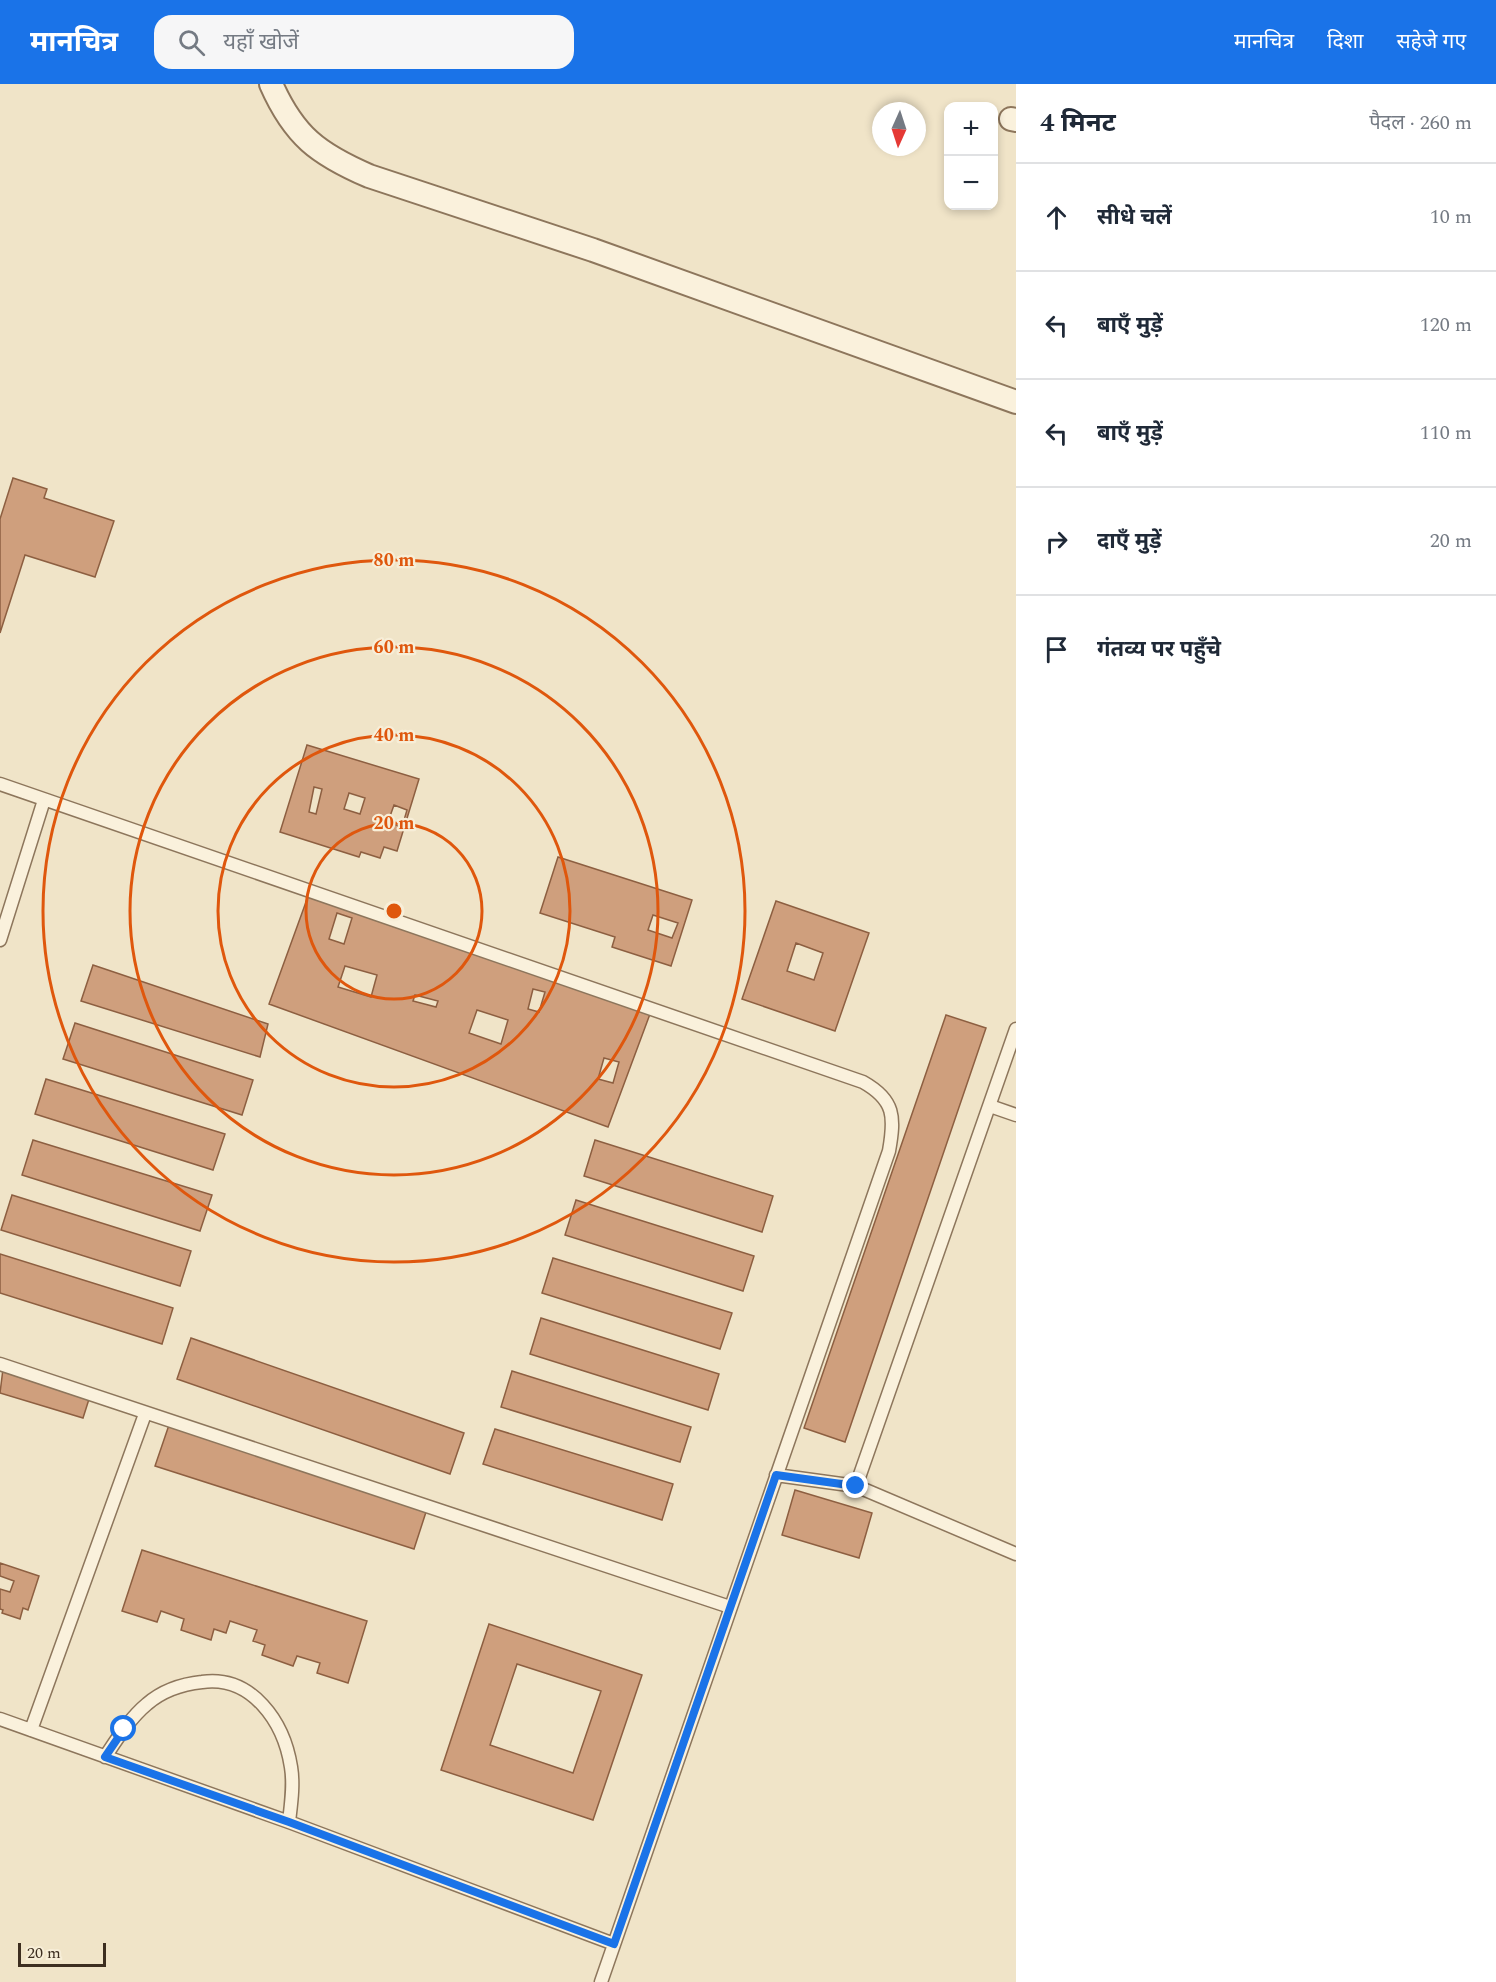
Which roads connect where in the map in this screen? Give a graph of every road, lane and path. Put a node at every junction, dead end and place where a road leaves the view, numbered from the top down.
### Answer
1 (271, 84) edge
2 (1016, 402) edge
3 (0, 784) edge
4 (44, 800) junction
5 (0, 940) edge
6 (1016, 1029) edge
7 (990, 1106) junction
8 (1016, 1115) edge
9 (0, 1364) edge
10 (145, 1414) junction
11 (776, 1475) junction
12 (856, 1486) junction
13 (1016, 1554) edge
14 (730, 1607) junction
15 (0, 1719) edge
16 (31, 1730) junction
17 (105, 1757) junction
18 (289, 1822) junction
19 (614, 1944) junction
20 (601, 1982) edge

1 - 2 street
3 - 4 lane
4 - 5 lane
4 - 11 lane
6 - 7 lane
7 - 8 lane
7 - 12 lane
9 - 10 lane
10 - 14 lane
10 - 16 lane
11 - 12 lane
11 - 14 lane
12 - 13 lane
14 - 19 lane
15 - 16 lane
16 - 17 lane
17 - 18 lane
17 - 18 lane
18 - 19 lane
19 - 20 lane

